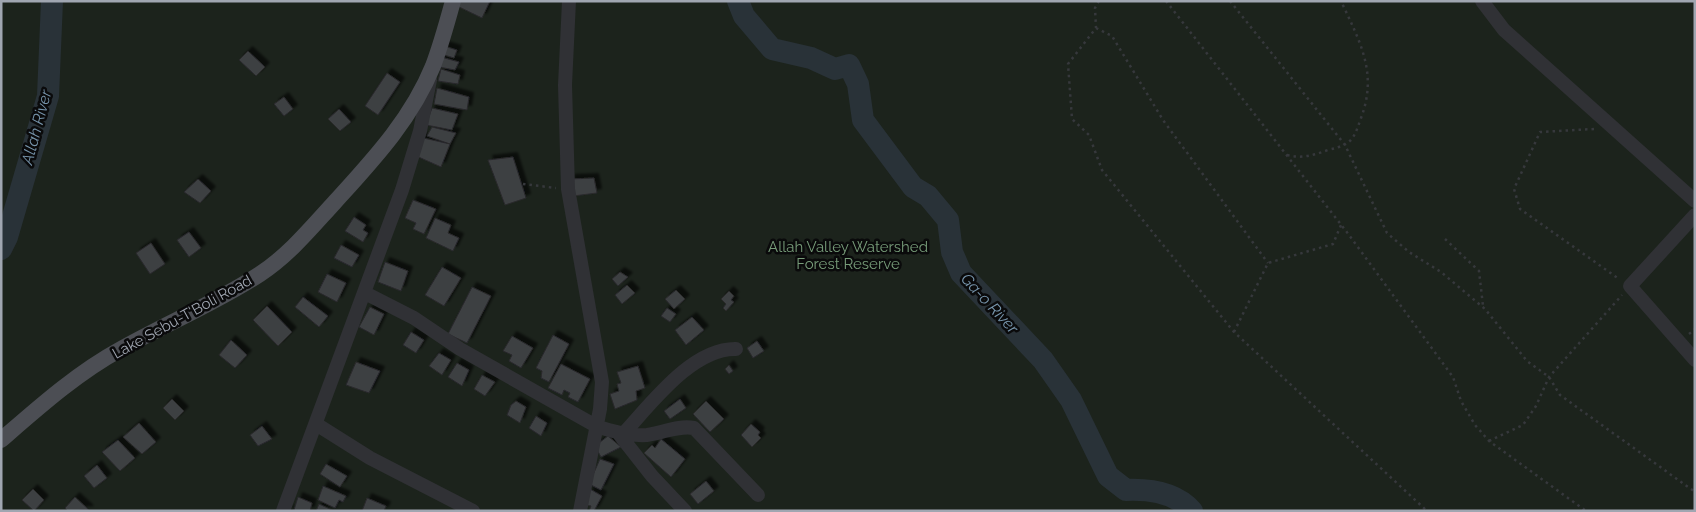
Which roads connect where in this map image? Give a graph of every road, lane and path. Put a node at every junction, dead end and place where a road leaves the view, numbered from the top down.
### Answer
1 (453, 1) edge
2 (569, 1) edge
3 (1099, 1) edge
4 (1166, 1) edge
5 (1230, 1) edge
6 (1341, 1) edge
7 (1482, 1) edge
8 (1096, 28) junction
9 (432, 66) junction
10 (1611, 128) junction
11 (1345, 145) junction
12 (1286, 155) junction
13 (523, 184) dead end
14 (568, 189) junction
15 (1695, 200) edge
16 (1695, 215) edge
17 (1341, 225) junction
18 (1445, 239) dead end
19 (1268, 263) junction
20 (1630, 286) junction
21 (365, 293) junction
22 (1483, 308) junction
23 (1234, 332) junction
24 (736, 349) dead end
25 (1695, 360) edge
26 (1549, 377) junction
27 (316, 424) junction
28 (596, 426) junction
29 (621, 434) junction
30 (1, 440) edge
31 (1488, 441) junction
32 (1695, 492) edge
33 (758, 495) dead end
34 (284, 511) edge
35 (473, 511) edge
36 (580, 511) edge
37 (686, 511) edge
38 (1427, 511) edge
39 (1586, 511) edge

1 - 9 main road, Lake Sebu-T'Boli Road
2 - 14 street
3 - 8 path
4 - 12 path
5 - 11 path
6 - 11 path
7 - 10 street
8 - 19 path
8 - 23 path
9 - 21 street
9 - 30 main road, Lake Sebu-T'Boli Road
10 - 15 street
10 - 20 path
11 - 12 path
11 - 22 path
12 - 17 path
13 - 14 path
14 - 28 street
16 - 20 street
17 - 19 path
17 - 31 path
18 - 22 path
19 - 23 path
20 - 25 street
20 - 26 path
21 - 27 street
21 - 28 street
22 - 26 path
23 - 38 path
24 - 29 street
26 - 31 path
26 - 32 path
27 - 34 street
27 - 35 street
28 - 29 street
28 - 36 street
29 - 33 street
29 - 37 street
31 - 39 path

